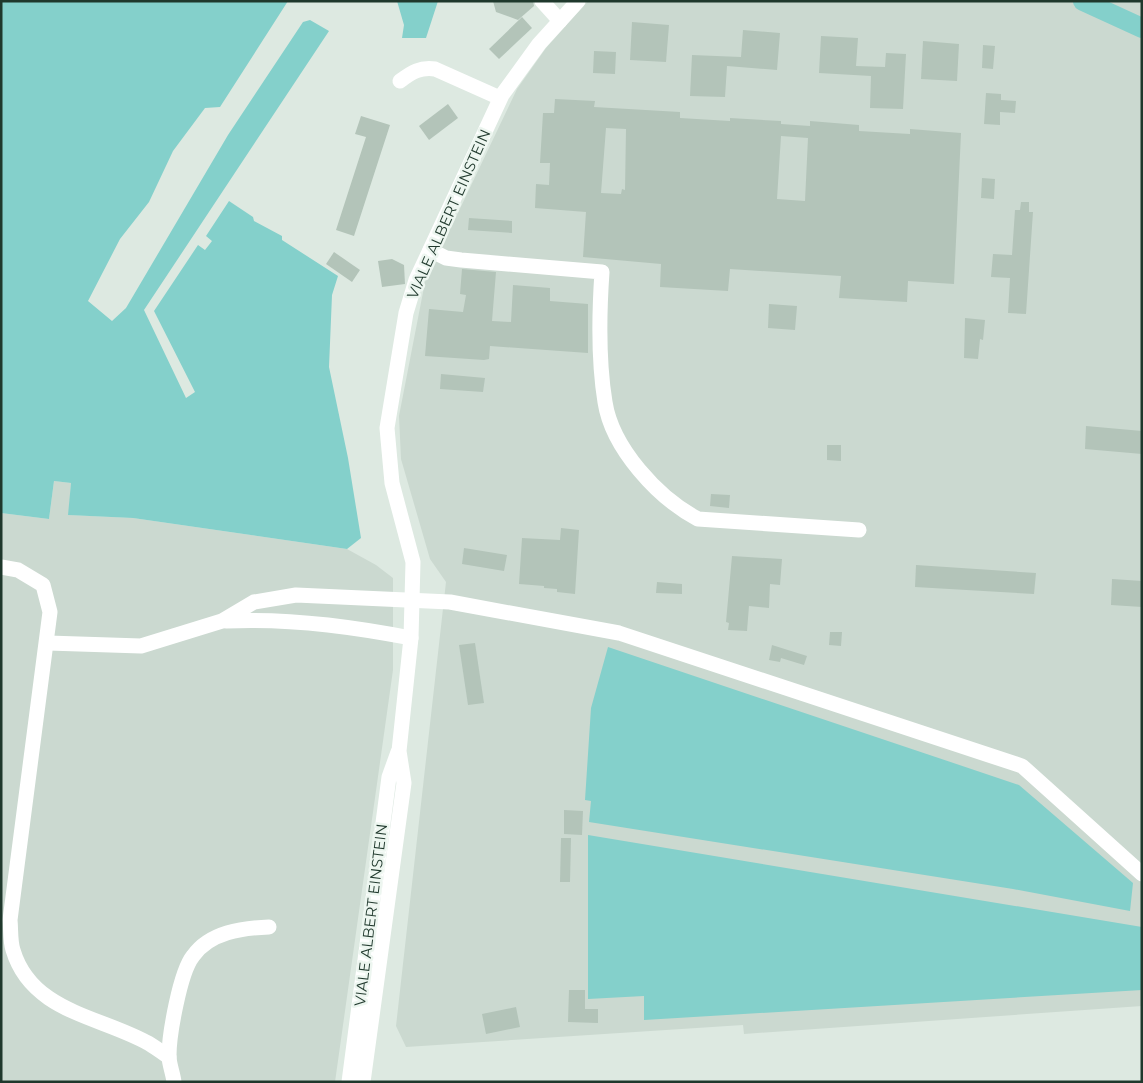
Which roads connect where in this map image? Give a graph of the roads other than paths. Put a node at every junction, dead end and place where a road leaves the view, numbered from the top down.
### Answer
1 (542, 1) edge
2 (578, 1) edge
3 (560, 21) junction
4 (400, 81) dead end
5 (500, 98) junction
6 (430, 250) junction
7 (859, 530) dead end
8 (1, 567) edge
9 (413, 601) junction
10 (222, 621) junction
11 (411, 638) junction
12 (48, 643) junction
13 (1142, 874) edge
14 (269, 927) dead end
15 (169, 1057) junction
16 (359, 1071) edge
17 (172, 1079) edge
18 (349, 1082) edge

1 - 3 street
2 - 3 street, VIALE ALBERT EINSTEIN
3 - 5 street, VIALE ALBERT EINSTEIN
4 - 5 street
5 - 6 street, VIALE ALBERT EINSTEIN
6 - 7 street
6 - 9 street, VIALE ALBERT EINSTEIN
8 - 12 street
9 - 10 street
9 - 11 street, VIALE ALBERT EINSTEIN
9 - 13 street
10 - 11 street
10 - 12 street
11 - 16 street, VIALE ALBERT EINSTEIN
12 - 15 street
14 - 15 street
15 - 17 street
16 - 18 street, VIALE ALBERT EINSTEIN

